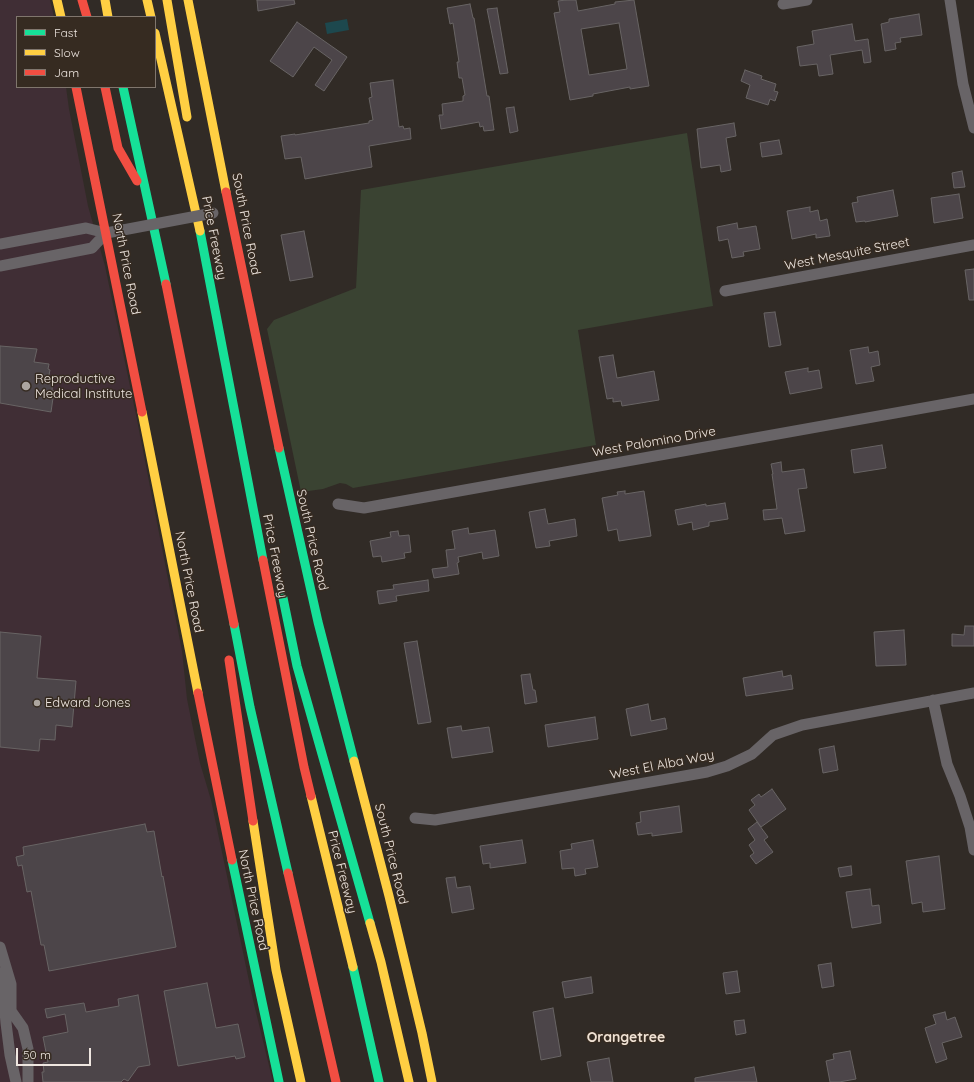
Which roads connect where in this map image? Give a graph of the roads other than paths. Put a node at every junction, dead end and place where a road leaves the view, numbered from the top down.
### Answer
1 (57, 0) edge
2 (82, 0) edge
3 (105, 0) edge
4 (147, 0) edge
5 (166, 0) edge
6 (188, 0) edge
7 (807, 0) edge
8 (950, 0) edge
9 (783, 4) dead end
10 (61, 16) edge
11 (87, 16) edge
12 (108, 16) edge
13 (151, 16) edge
14 (156, 37) edge
15 (76, 88) edge
16 (105, 88) edge
17 (123, 88) edge
18 (188, 125) dead end
19 (974, 128) edge
20 (200, 190) dead end
21 (146, 196) junction
22 (230, 210) junction
23 (198, 221) junction
24 (106, 232) junction
25 (0, 244) edge
26 (974, 245) edge
27 (0, 266) edge
28 (725, 291) dead end
29 (974, 399) edge
30 (338, 504) dead end
31 (214, 522) junction
32 (254, 522) junction
33 (226, 630) dead end
34 (228, 654) dead end
35 (974, 693) edge
36 (933, 700) junction
37 (415, 818) dead end
38 (974, 850) edge
39 (0, 947) edge
40 (0, 973) edge
41 (16, 1082) edge
42 (28, 1082) edge
43 (279, 1082) edge
44 (301, 1082) edge
45 (336, 1082) edge
46 (379, 1082) edge
47 (409, 1082) edge
48 (432, 1082) edge

1 - 10 main road
2 - 11 main road
3 - 12 main road
4 - 13 main road
5 - 18 main road
6 - 22 main road, South Price Road
7 - 9 street
8 - 19 street
14 - 23 main road, Price Freeway
15 - 24 main road, North Price Road
16 - 21 main road
17 - 21 main road
20 - 23 main road
21 - 31 main road
22 - 24 street, bridge
22 - 48 main road, South Price Road
23 - 32 main road, Price Freeway
24 - 25 street
24 - 27 street
24 - 43 main road, North Price Road
26 - 28 street, West Mesquite Street
29 - 30 street, West Palomino Drive
31 - 33 main road
31 - 45 main road
32 - 46 main road, Price Freeway
32 - 47 main road
34 - 44 main road
35 - 36 street, West El Alba Way
36 - 37 street, West El Alba Way
36 - 38 street
39 - 42 street
40 - 41 street

